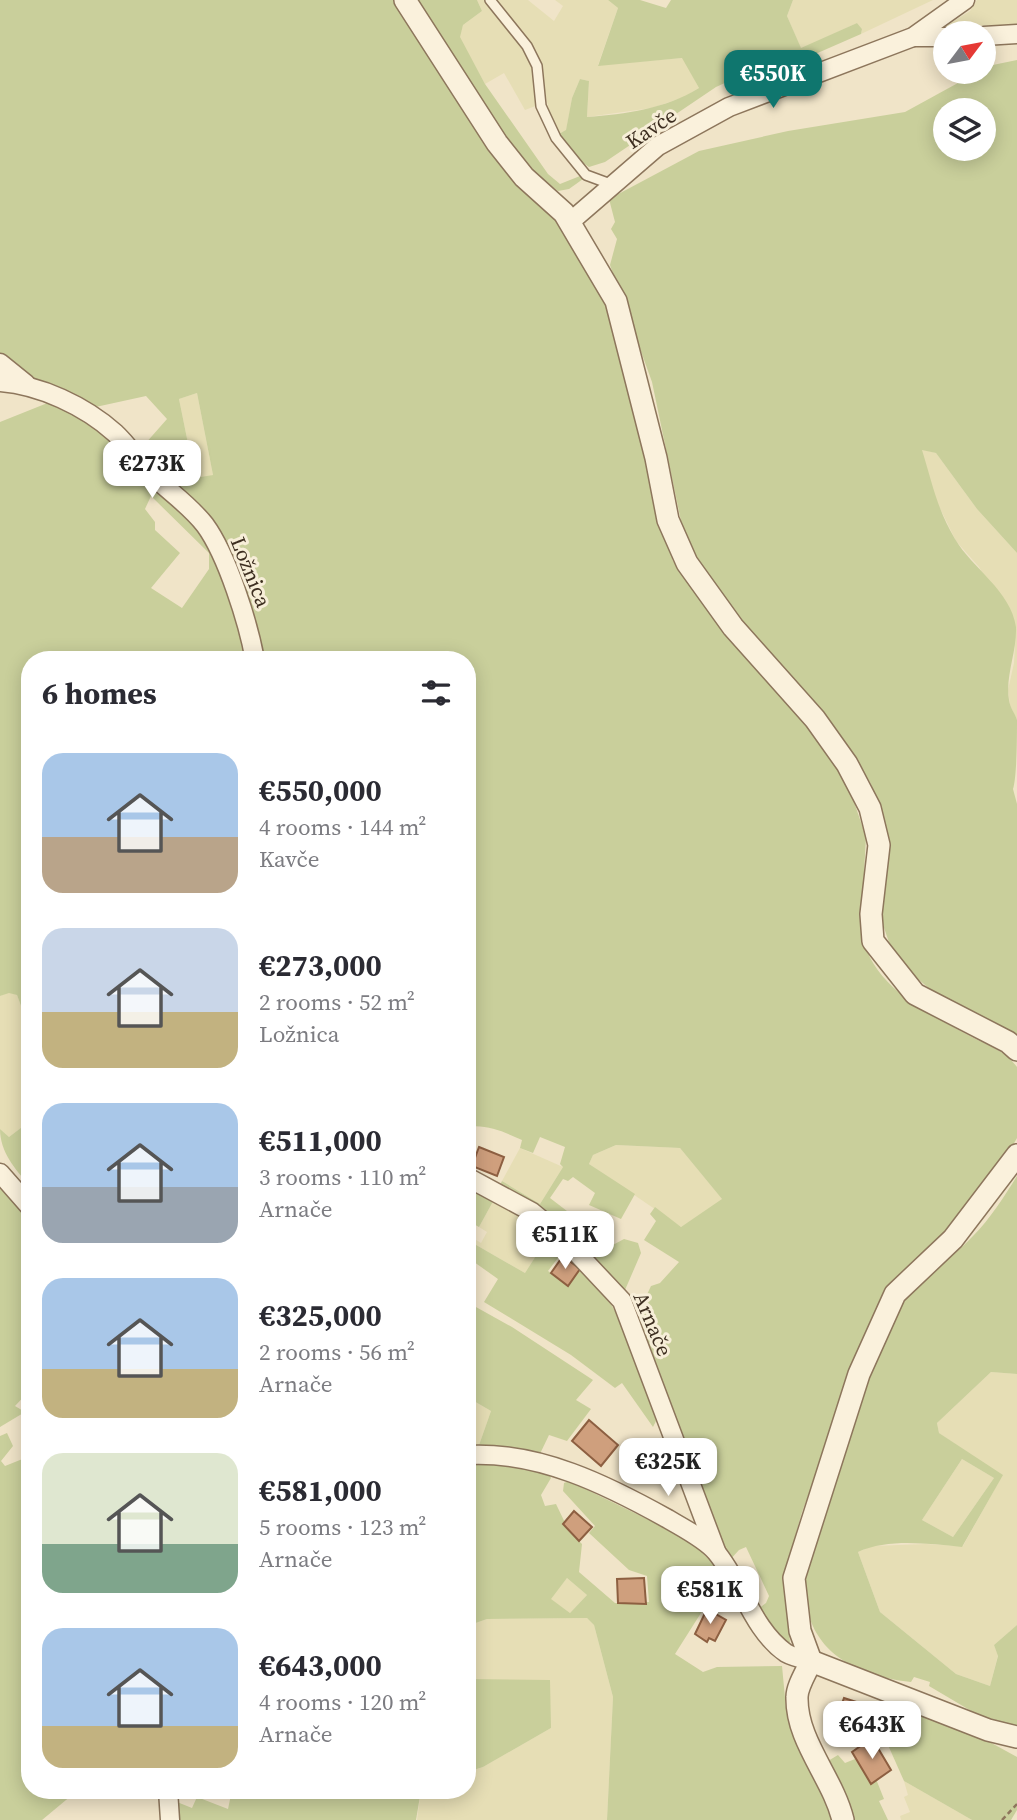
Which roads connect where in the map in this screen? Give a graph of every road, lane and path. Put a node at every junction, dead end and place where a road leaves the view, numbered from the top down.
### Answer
1 (405, 0) edge
2 (490, 0) edge
3 (965, 0) edge
4 (1017, 34) edge
5 (996, 35) edge
6 (913, 37) junction
7 (933, 37) edge
8 (613, 185) junction
9 (570, 222) junction
10 (0, 363) edge
11 (0, 382) edge
12 (26, 384) junction
13 (253, 651) edge
14 (1017, 1050) edge
15 (1017, 1155) edge
16 (0, 1173) edge
17 (476, 1182) edge
18 (21, 1197) edge
19 (476, 1456) edge
20 (716, 1551) junction
21 (811, 1661) junction
22 (1017, 1737) edge
23 (169, 1799) edge
24 (1017, 1804) edge
25 (170, 1820) edge
26 (843, 1820) edge
27 (1002, 1820) edge

1 - 9 street
2 - 8 lane
3 - 6 street, Kavče
4 - 5 street
6 - 7 street, Kavče
6 - 8 street, Kavče
8 - 9 street, Kavče
9 - 14 street
10 - 12 street, Ložnica
11 - 12 street, Ložnica
12 - 13 street, Ložnica
15 - 21 street
16 - 18 street
17 - 20 street, Arnače
19 - 20 street, Arnače
20 - 21 street, Arnače
21 - 22 street
21 - 26 street
23 - 25 street
24 - 27 path

